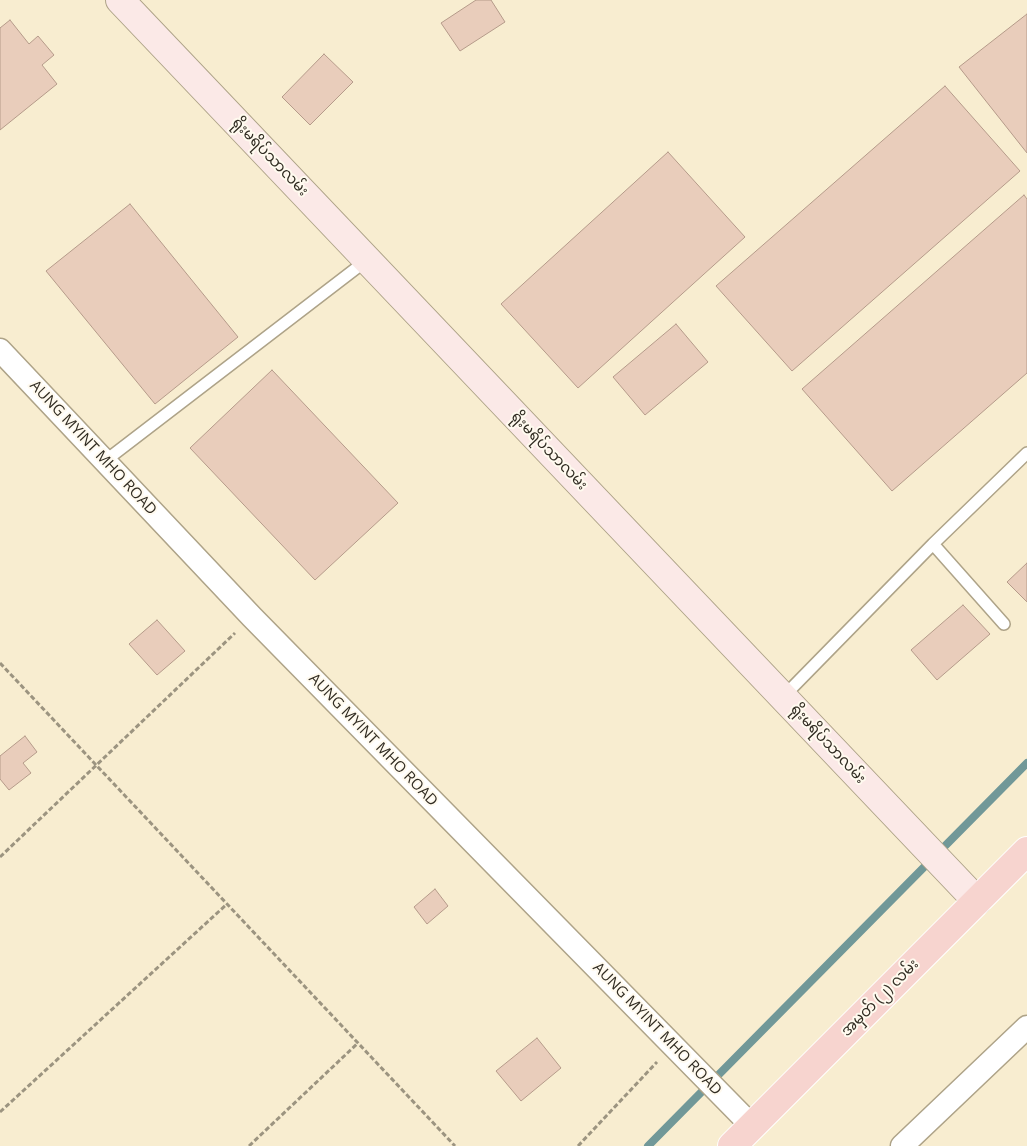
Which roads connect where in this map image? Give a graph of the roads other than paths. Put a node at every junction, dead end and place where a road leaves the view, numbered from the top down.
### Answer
1 (120, 0) edge
2 (367, 260) junction
3 (0, 350) edge
4 (1027, 453) edge
5 (105, 461) junction
6 (933, 544) junction
7 (1004, 624) dead end
8 (783, 697) junction
9 (1027, 851) edge
10 (977, 902) junction
11 (1027, 1026) edge
12 (752, 1126) junction
13 (732, 1146) edge
14 (902, 1146) edge

1 - 2 street, ရိုးမရိပ်သာလမ်း
2 - 5 lane
2 - 8 street, ရိုးမရိပ်သာလမ်း
3 - 5 street, AUNG MYINT MHO ROAD
4 - 6 lane
5 - 12 street, AUNG MYINT MHO ROAD
6 - 7 lane
6 - 8 lane
8 - 10 street, ရိုးမရိပ်သာလမ်း
9 - 10 main road, အမှတ် (၂) လမ်း
10 - 12 main road, အမှတ် (၂) လမ်း
11 - 14 street
12 - 13 main road, အမှတ် (၂) လမ်း

